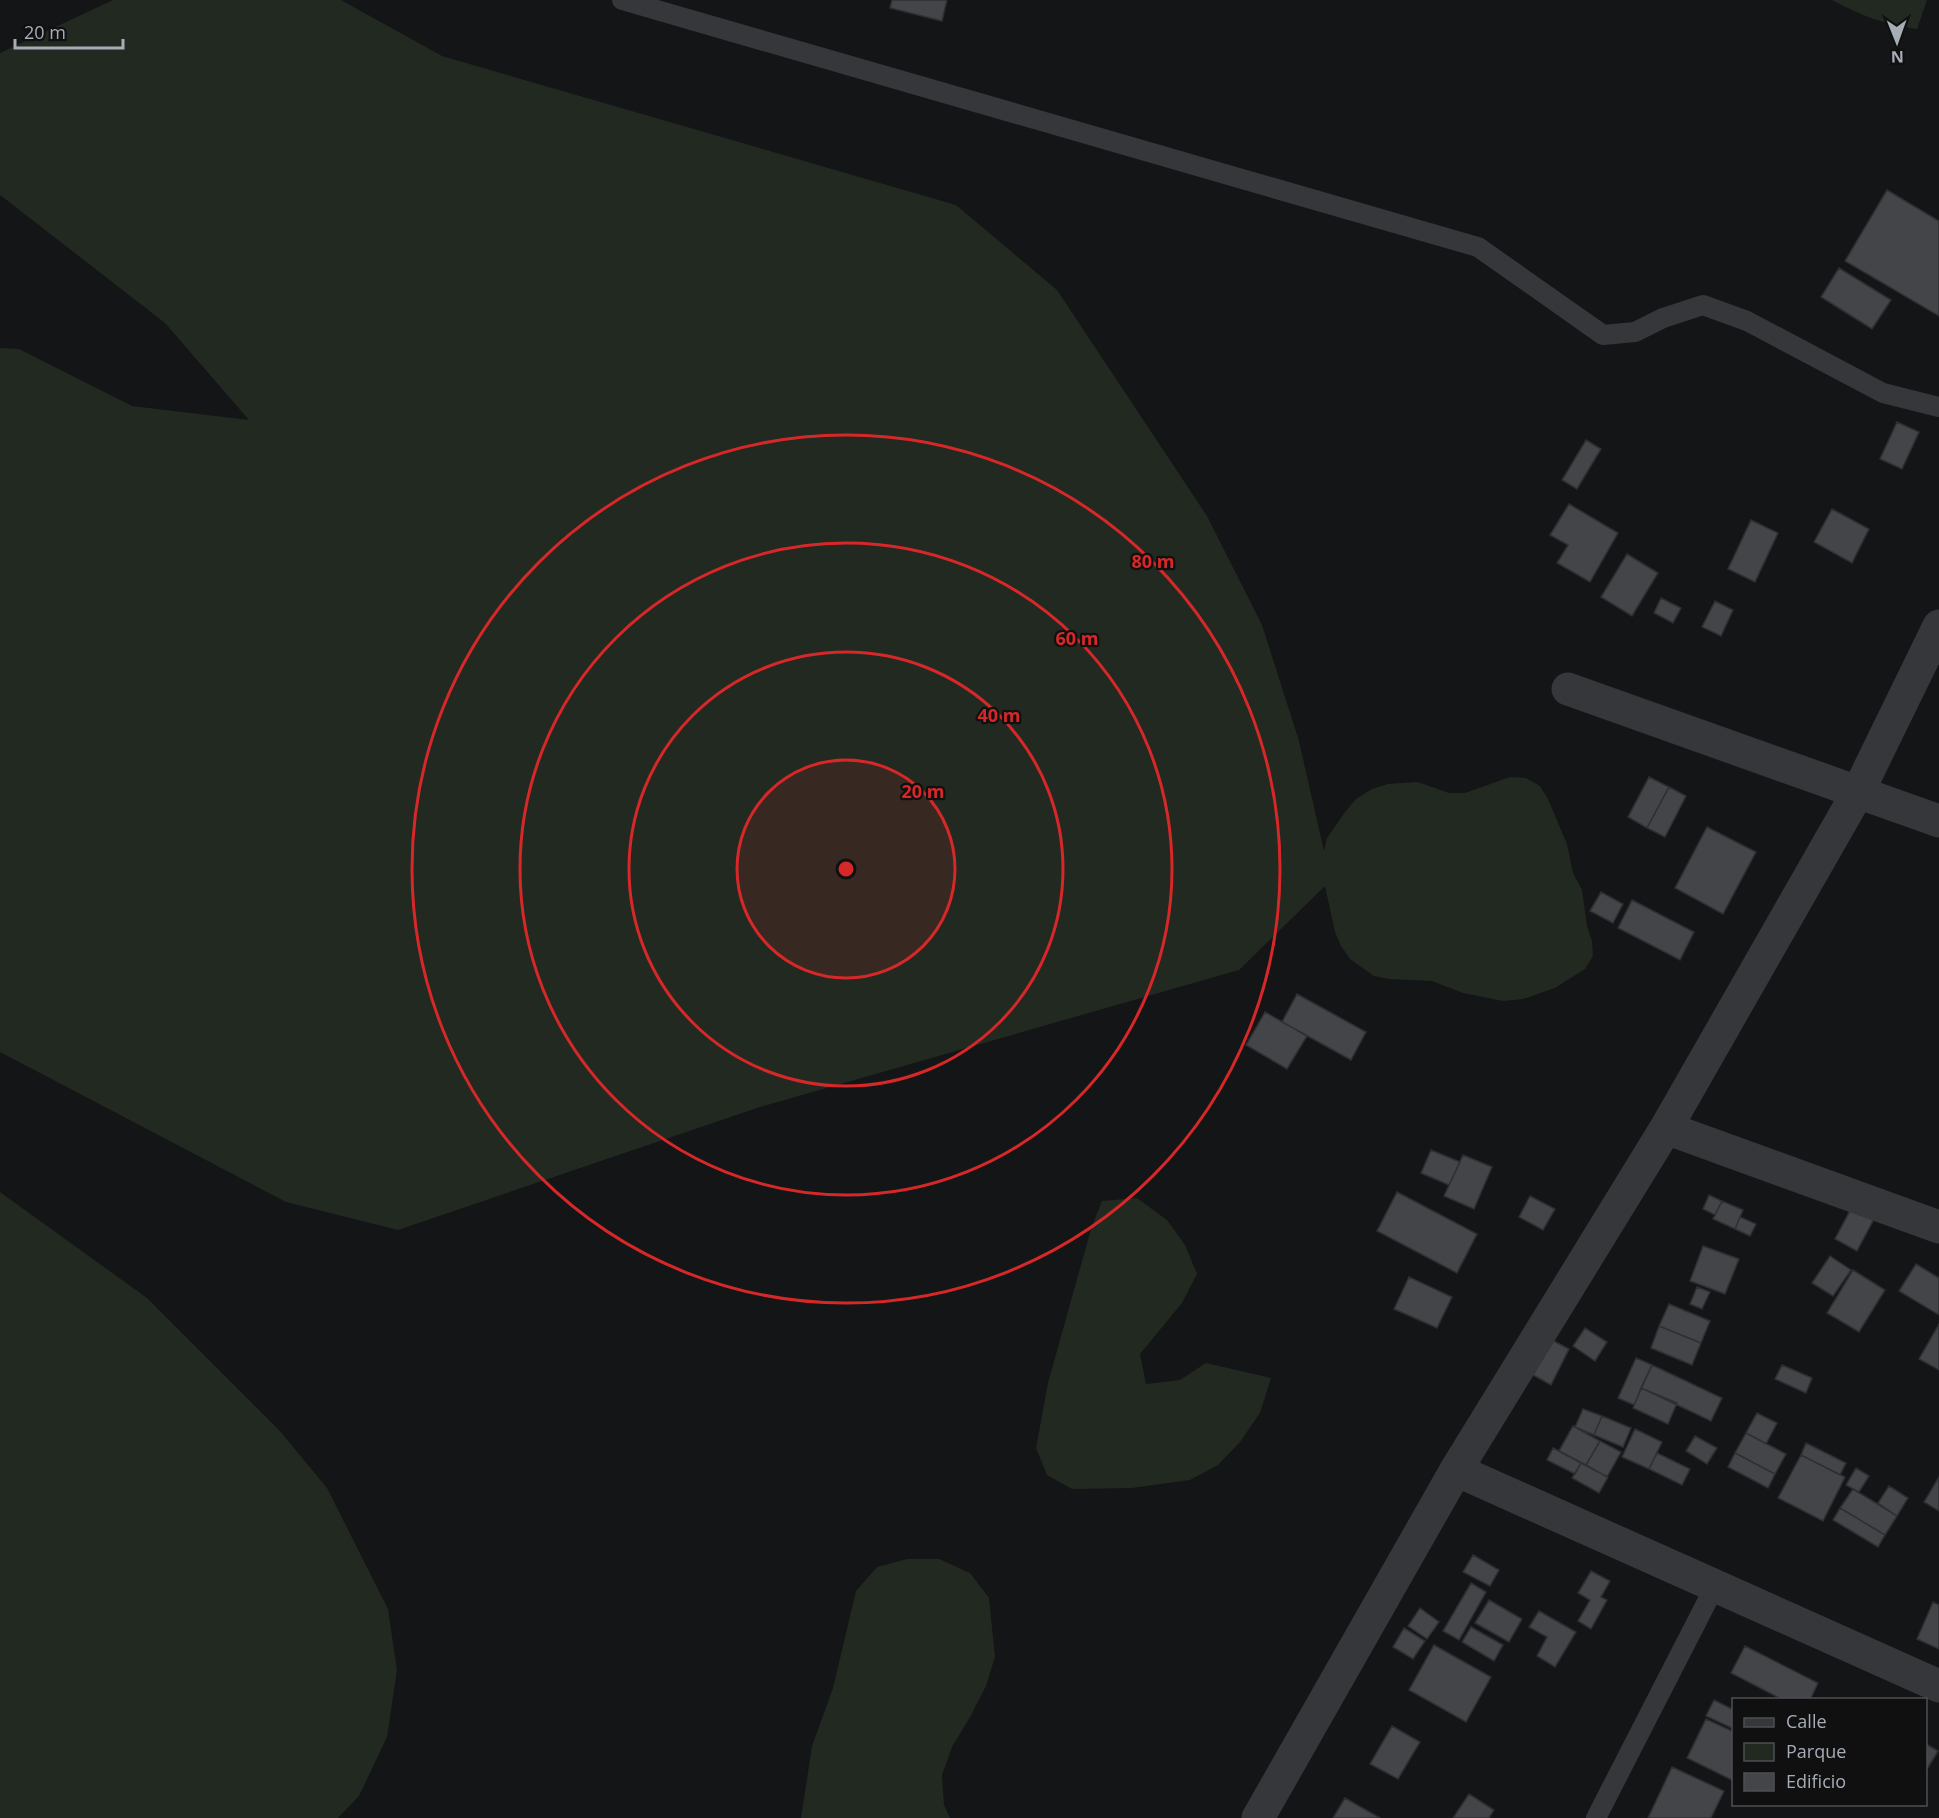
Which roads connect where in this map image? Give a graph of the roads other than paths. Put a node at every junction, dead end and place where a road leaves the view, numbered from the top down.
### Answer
1 (622, 0) edge
2 (1939, 407) edge
3 (1939, 626) edge
4 (1569, 689) dead end
5 (1858, 792) junction
6 (1939, 821) edge
7 (1666, 1128) junction
8 (1939, 1227) edge
9 (1456, 1470) junction
10 (1715, 1586) junction
11 (1939, 1686) edge
12 (1258, 1818) edge
13 (1596, 1818) edge

1 - 2 lane
3 - 5 street
4 - 5 street
5 - 6 street
5 - 7 street
7 - 8 street
7 - 9 street
9 - 10 street
9 - 12 street
10 - 11 street
10 - 13 lane

